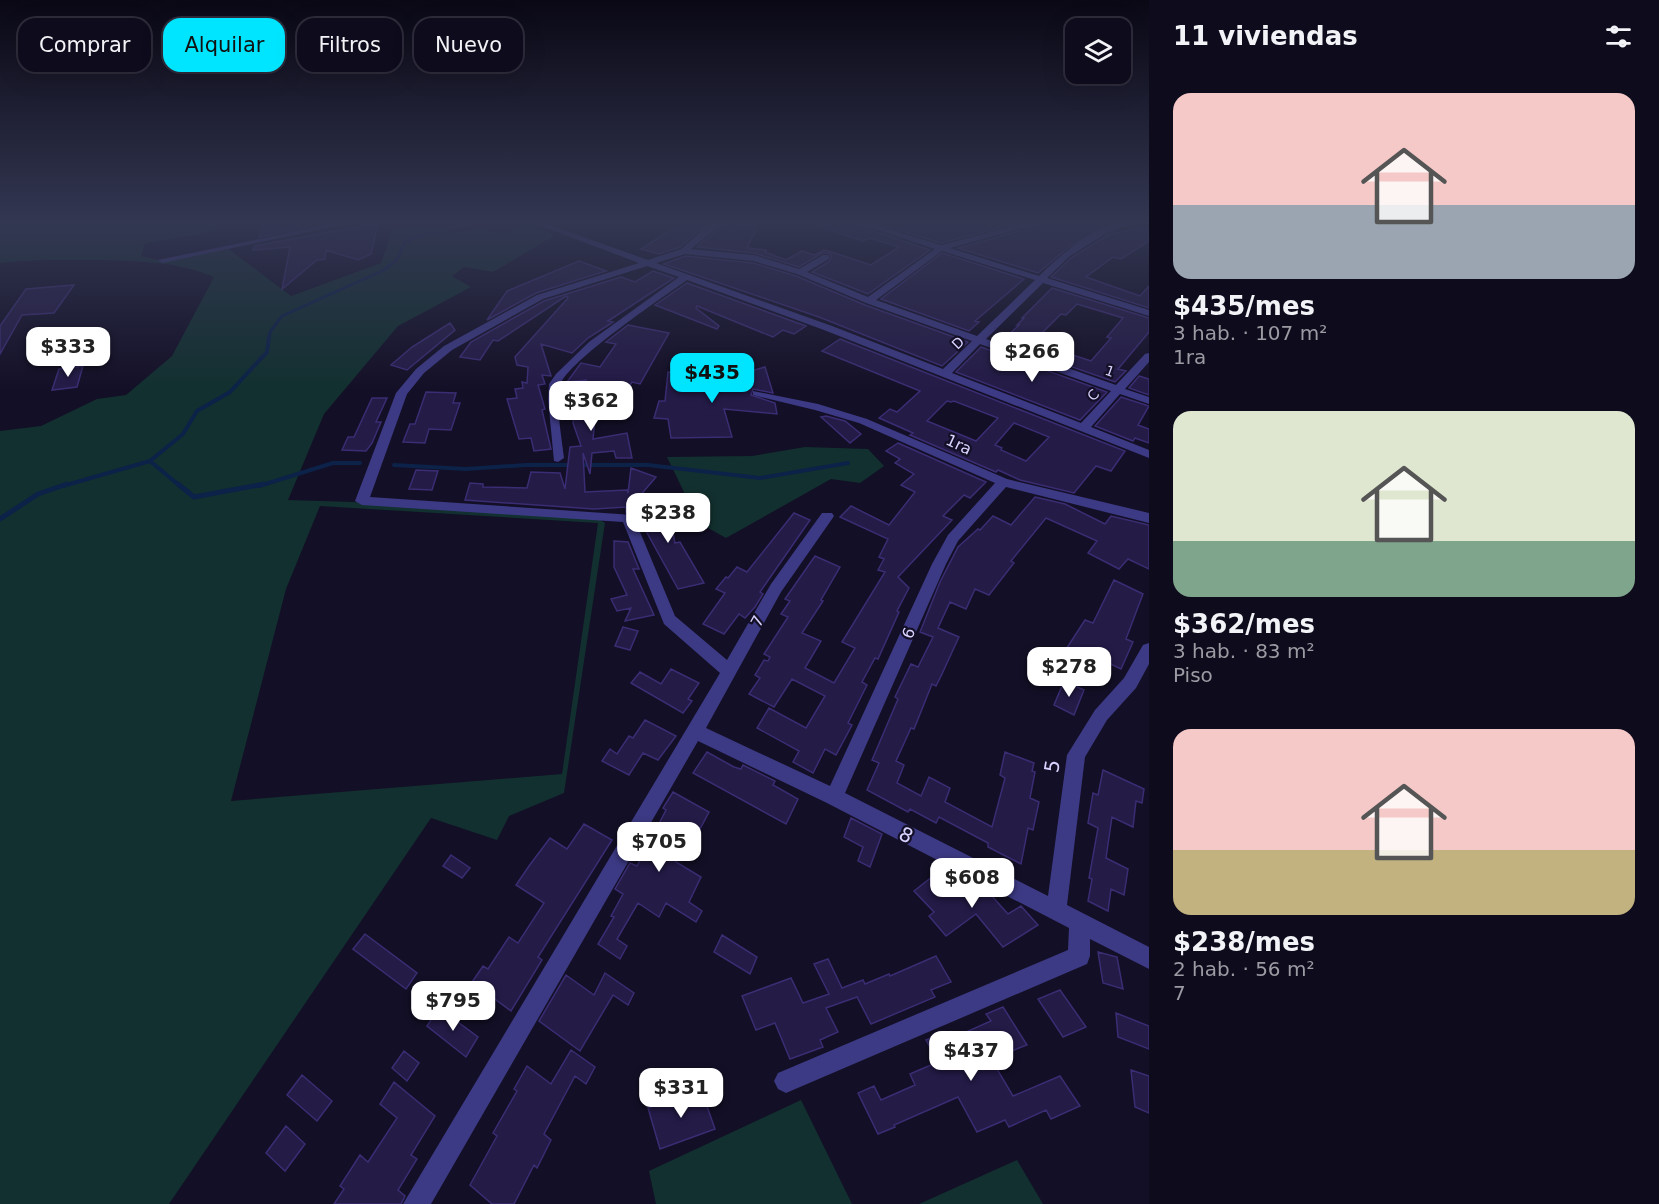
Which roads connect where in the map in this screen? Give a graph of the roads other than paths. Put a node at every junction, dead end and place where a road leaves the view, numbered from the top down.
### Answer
1 (598, 278) edge
2 (684, 278) edge
3 (693, 278) edge
4 (815, 278) edge
5 (900, 278) edge
6 (1040, 279) joint
7 (869, 301) junction
8 (1149, 313) edge
9 (980, 340) junction
10 (1149, 356) edge
11 (944, 374) junction
12 (1118, 389) junction
13 (757, 393) dead end
14 (1149, 401) edge
15 (1083, 428) junction
16 (1149, 454) edge
17 (558, 458) dead end
18 (1003, 482) junction
19 (827, 516) dead end
20 (1149, 518) edge
21 (1149, 649) edge
22 (729, 671) junction
23 (694, 731) junction
24 (834, 797) junction
25 (1056, 912) junction
26 (1079, 922) junction
27 (1149, 958) edge
28 (786, 1080) dead end
29 (416, 1204) edge

1 - 22 street
2 - 17 street
3 - 11 street
4 - 7 street, 1
5 - 7 street
6 - 8 street
6 - 9 street, D
7 - 9 street, 1
9 - 11 street, D
9 - 12 street, 1
10 - 12 street, C
11 - 15 street
12 - 14 street, 1
12 - 15 street, C
13 - 18 street, 1ra
15 - 16 street
18 - 20 street, 1ra
18 - 24 street, 6
19 - 22 street, 7
21 - 25 street, 5
22 - 23 street, 7
23 - 24 street, 8
23 - 29 street, 7
24 - 25 street, 8
25 - 26 street, 8
26 - 27 street, 8
26 - 28 street

